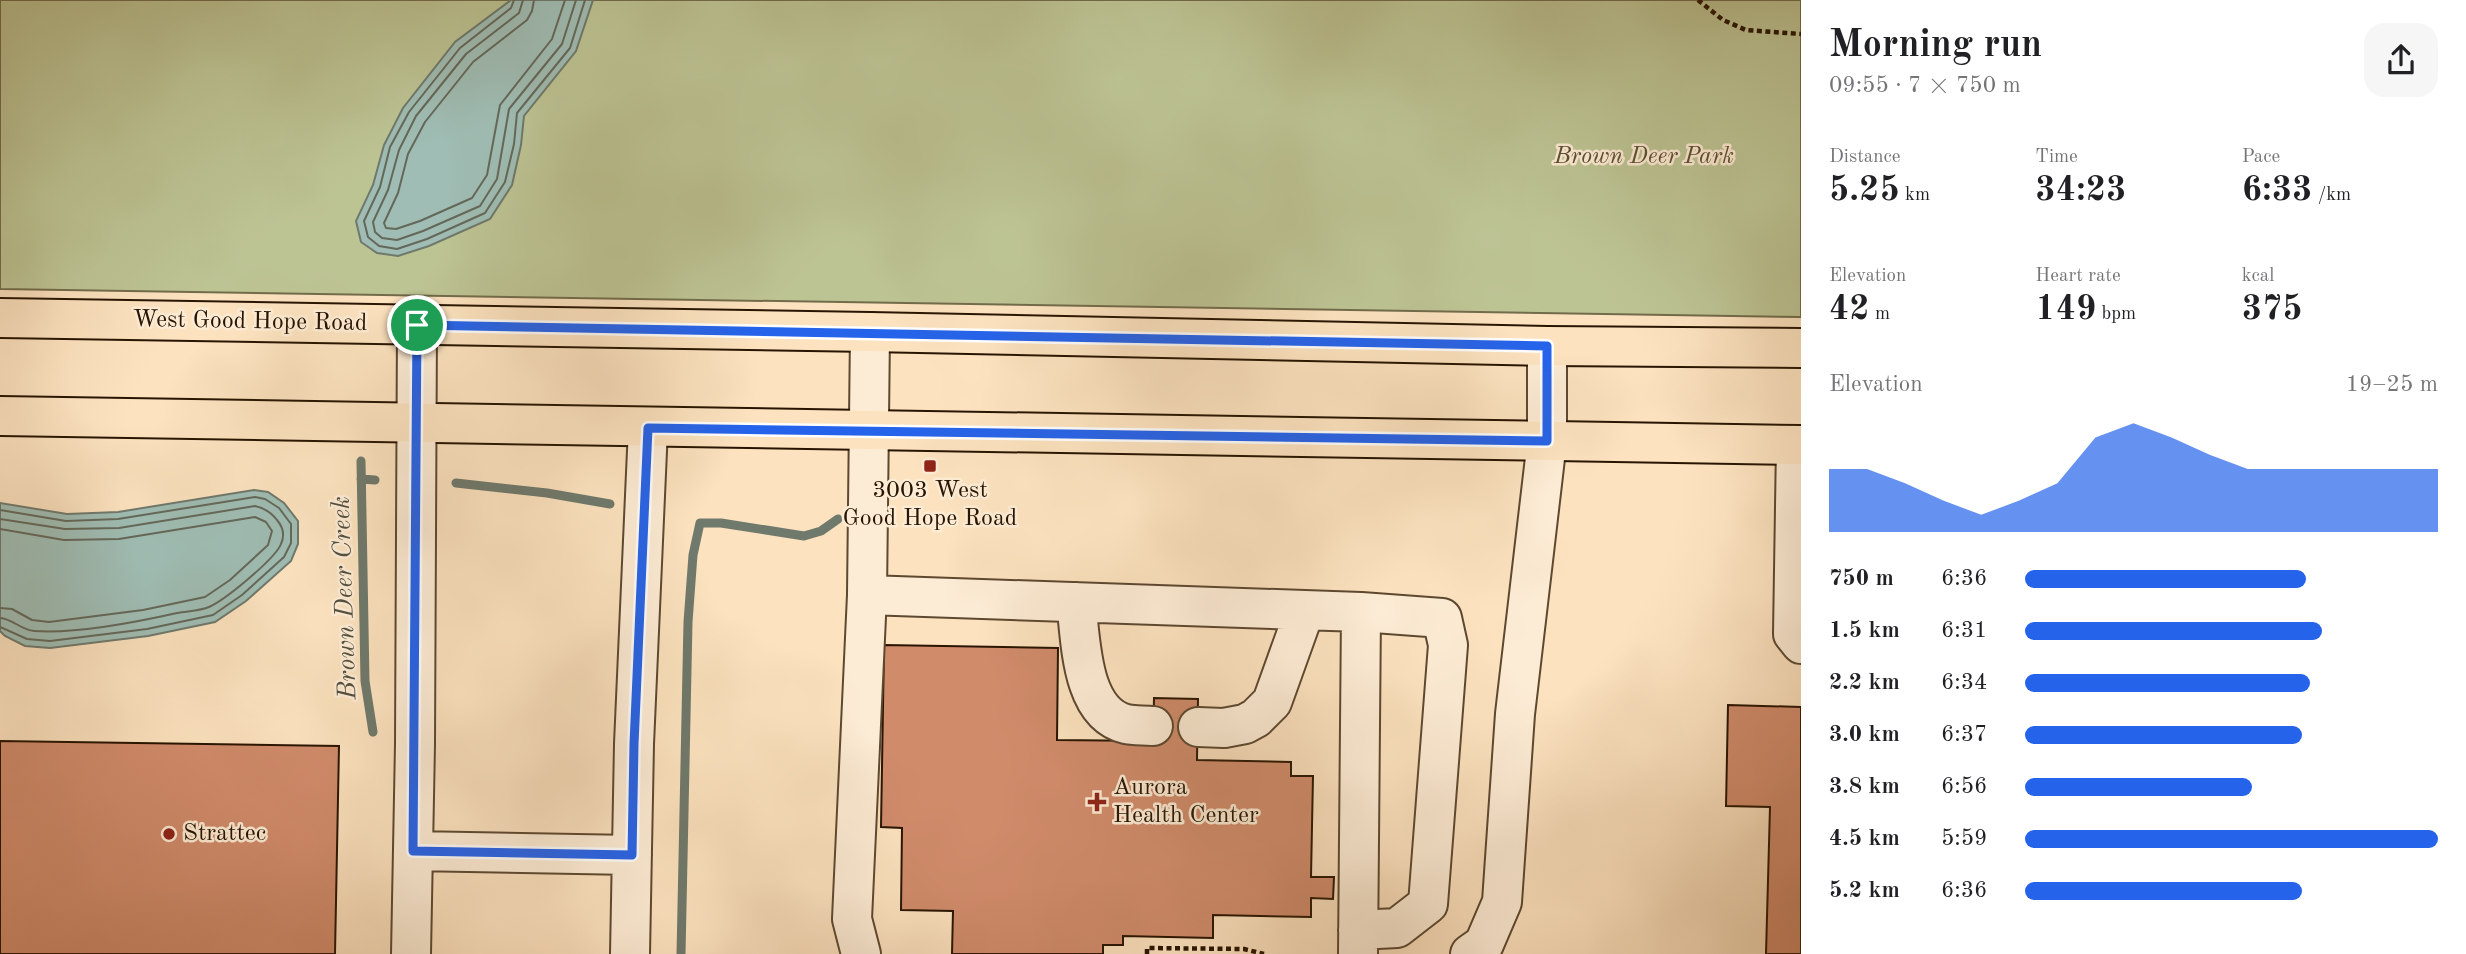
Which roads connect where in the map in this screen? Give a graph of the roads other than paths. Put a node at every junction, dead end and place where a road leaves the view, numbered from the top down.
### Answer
1 (0, 318) edge
2 (417, 325) junction
3 (870, 332) junction
4 (1547, 346) junction
5 (1801, 348) edge
6 (0, 416) edge
7 (417, 423) junction
8 (648, 428) junction
9 (868, 432) junction
10 (1547, 441) junction
11 (1799, 445) edge
12 (867, 595) junction
13 (1076, 602) junction
14 (1305, 610) junction
15 (1361, 612) junction
16 (1801, 644) edge
17 (1153, 726) dead end
18 (1198, 727) dead end
19 (413, 851) junction
20 (632, 855) junction
21 (1358, 942) edge
22 (411, 954) edge
23 (630, 954) edge
24 (861, 954) edge
25 (1470, 954) edge

1 - 2 main road, West Good Hope Road
2 - 3 main road, West Good Hope Road
2 - 7 lane
3 - 4 main road, West Good Hope Road
3 - 9 lane
4 - 5 main road, West Good Hope Road
4 - 10 lane
6 - 7 main road
7 - 8 main road
7 - 19 lane
8 - 9 main road
8 - 20 lane
9 - 10 main road
9 - 12 lane
10 - 11 main road
10 - 25 lane
11 - 16 lane
12 - 13 lane
12 - 24 lane
13 - 14 lane
13 - 17 lane
14 - 15 lane
14 - 18 lane
15 - 21 lane
15 - 21 lane
19 - 20 lane
19 - 22 lane
20 - 23 lane

